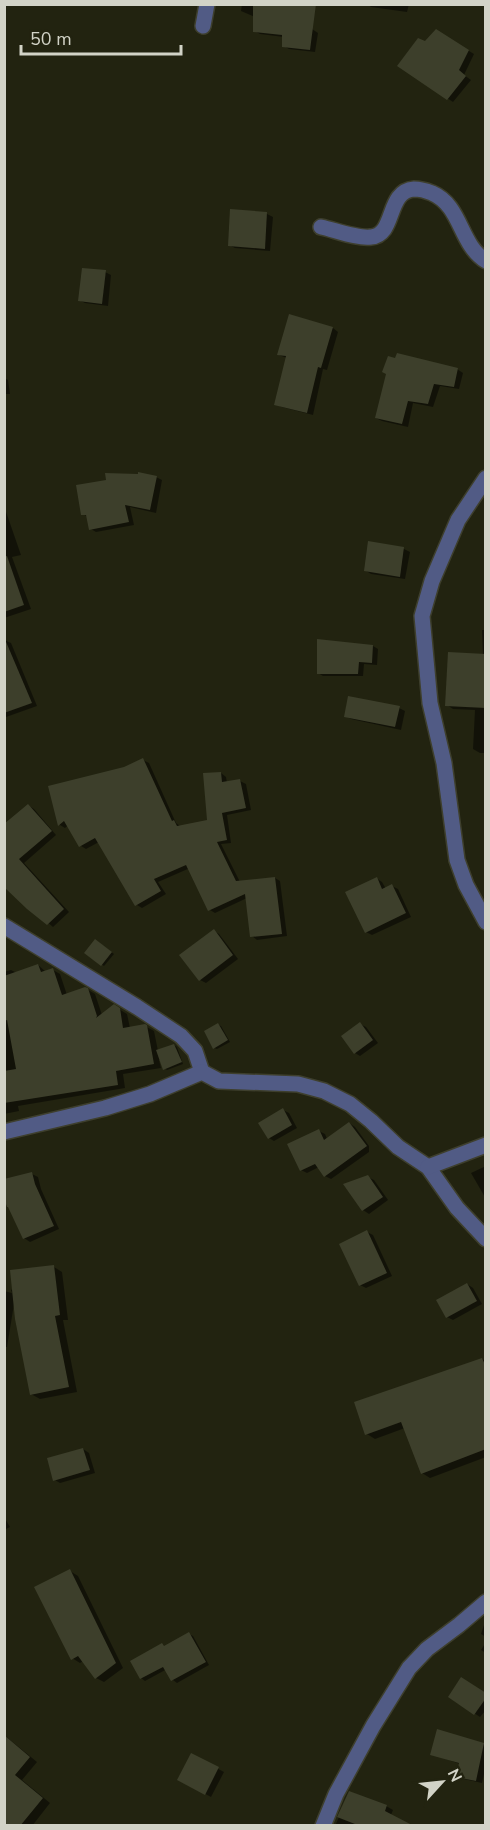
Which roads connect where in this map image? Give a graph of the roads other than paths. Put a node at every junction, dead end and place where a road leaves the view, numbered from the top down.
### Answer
1 (207, 4) edge
2 (203, 26) dead end
3 (321, 226) dead end
4 (486, 261) edge
5 (486, 478) edge
6 (486, 922) edge
7 (4, 926) edge
8 (202, 1072) junction
9 (4, 1132) edge
10 (486, 1145) edge
11 (428, 1167) junction
12 (486, 1239) edge
13 (486, 1602) edge
14 (323, 1826) edge

1 - 2 street
3 - 4 street
5 - 6 street
7 - 8 street
8 - 9 street
8 - 11 street
10 - 11 street
11 - 12 street
13 - 14 street

